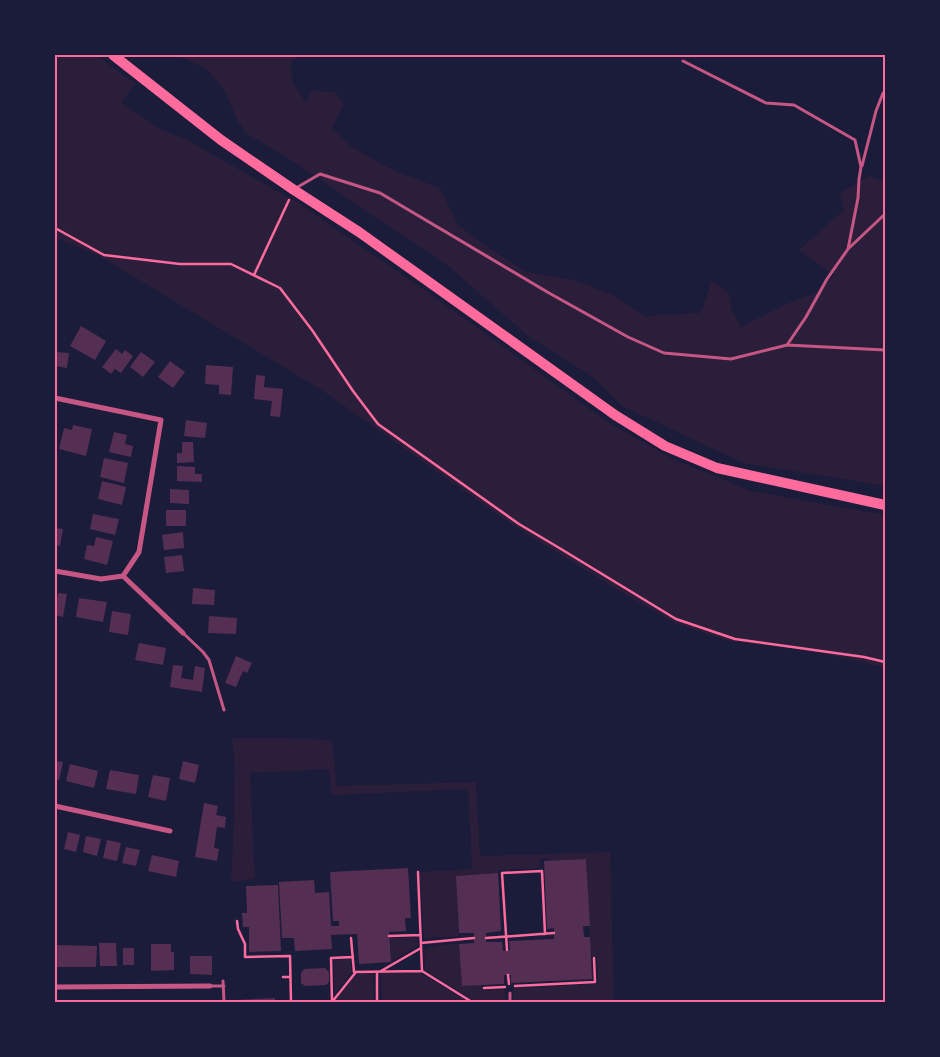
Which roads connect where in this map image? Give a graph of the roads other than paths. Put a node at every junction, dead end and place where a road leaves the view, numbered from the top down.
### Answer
1 (113, 55) edge
2 (683, 61) dead end
3 (883, 93) dead end
4 (861, 167) junction
5 (294, 190) junction
6 (885, 214) edge
7 (848, 249) junction
8 (787, 345) junction
9 (885, 350) edge
10 (55, 398) edge
11 (885, 506) edge
12 (55, 571) edge
13 (123, 576) junction
14 (183, 633) joint
15 (224, 710) dead end
16 (55, 806) edge
17 (170, 831) dead end
18 (210, 986) joint
19 (55, 987) edge
20 (510, 993) dead end
21 (224, 1002) edge
22 (510, 1002) edge

1 - 5 main road
2 - 4 lane
3 - 4 lane
4 - 7 lane
5 - 8 lane
5 - 11 main road
6 - 7 lane
7 - 8 lane
8 - 9 lane
10 - 13 street
12 - 13 street
13 - 14 street
14 - 15 lane
16 - 17 street
18 - 19 street
18 - 21 lane
20 - 22 lane

